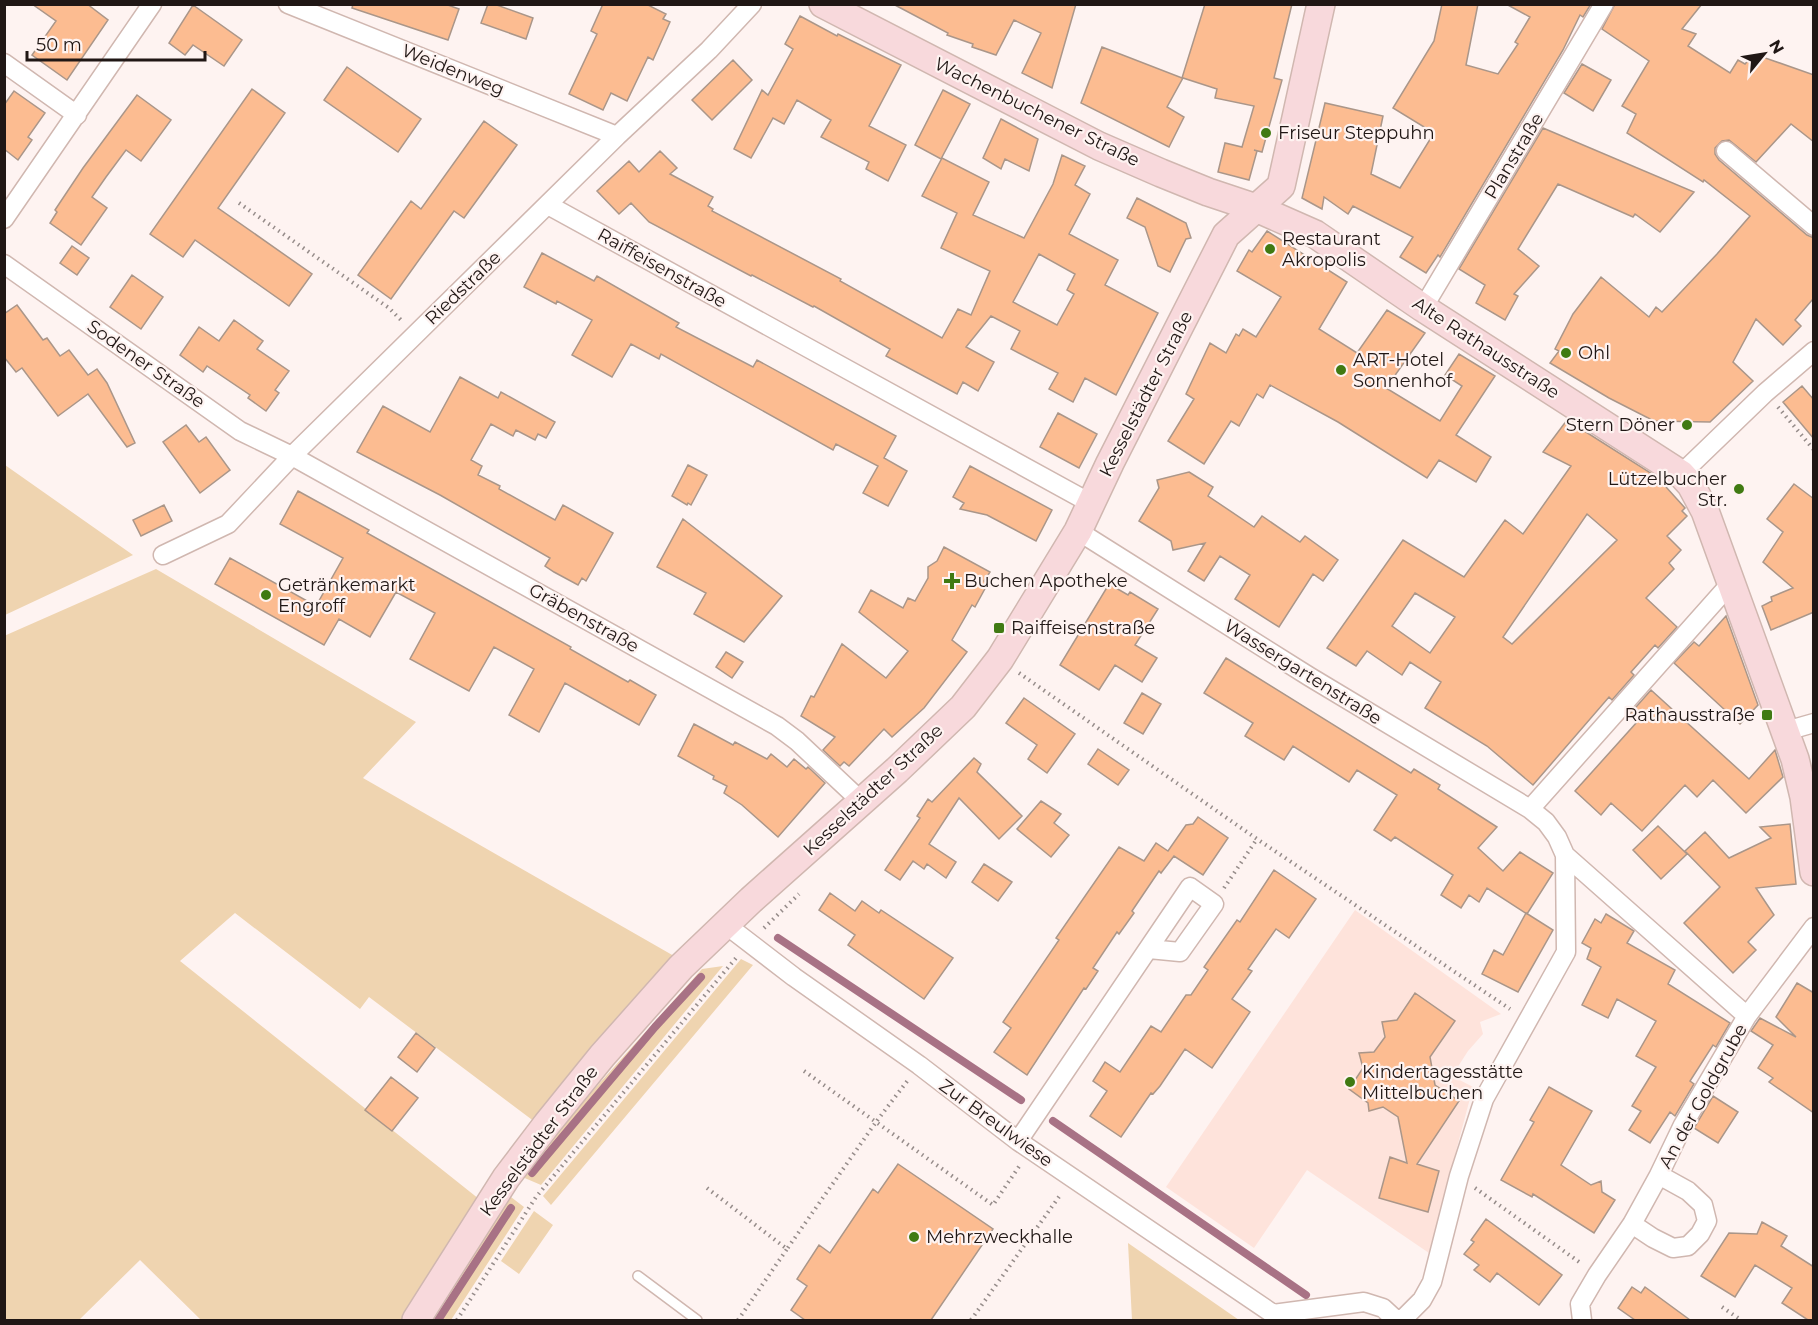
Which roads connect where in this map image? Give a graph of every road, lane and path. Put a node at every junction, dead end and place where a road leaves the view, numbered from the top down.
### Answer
1 (152, 4) edge
2 (288, 4) edge
3 (752, 4) edge
4 (823, 4) edge
5 (1321, 4) edge
6 (1604, 4) edge
7 (4, 63) edge
8 (77, 115) junction
9 (617, 136) junction
10 (1726, 151) dead end
11 (239, 203) dead end
12 (548, 205) junction
13 (1256, 208) junction
14 (4, 219) edge
15 (1814, 226) edge
16 (4, 264) edge
17 (1423, 308) junction
18 (416, 334) junction
19 (1814, 351) edge
20 (1766, 393) junction
21 (1814, 450) edge
22 (292, 456) junction
23 (1681, 474) junction
24 (1092, 504) junction
25 (1078, 531) junction
26 (163, 555) dead end
27 (1731, 583) junction
28 (1000, 659) junction
29 (1814, 723) edge
30 (1786, 731) junction
31 (862, 802) junction
32 (1530, 809) junction
33 (1257, 839) junction
34 (1564, 855) junction
35 (1814, 872) edge
36 (1214, 904) junction
37 (725, 924) junction
38 (1814, 927) edge
39 (748, 943) junction
40 (1149, 949) junction
41 (1747, 1016) junction
42 (1528, 1022) junction
43 (919, 1065) junction
44 (804, 1071) dead end
45 (876, 1122) junction
46 (1024, 1145) junction
47 (1659, 1175) junction
48 (1459, 1176) junction
49 (1072, 1178) junction
50 (707, 1188) dead end
51 (1632, 1224) junction
52 (788, 1250) junction
53 (1597, 1275) junction
54 (638, 1276) dead end
55 (1722, 1307) dead end
56 (1277, 1317) edge
57 (416, 1320) edge
58 (457, 1320) edge
59 (697, 1320) edge
60 (738, 1320) edge
61 (970, 1320) edge
62 (1396, 1320) edge
63 (1402, 1320) edge
64 (1582, 1320) edge
65 (1741, 1320) edge

1 - 8 street
2 - 9 street, Weidenweg
3 - 9 street, Riedstraße
4 - 13 main road, Wachenbuchener Straße
5 - 13 main road, Kesselstädter Straße
6 - 17 street, Planstraße
7 - 8 street
8 - 14 street
9 - 12 street, Riedstraße
10 - 15 street
11 - 18 path
12 - 18 street, Riedstraße
12 - 24 street, Raiffeisenstraße
13 - 17 main road, Alte Rathausstraße
13 - 24 main road, Kesselstädter Straße
16 - 22 street, Sodener Straße
17 - 23 main road, Alte Rathausstraße
18 - 22 street, Riedstraße
19 - 20 street
20 - 21 path
20 - 23 street
22 - 26 street, Riedstraße
22 - 31 street, Gräbenstraße
23 - 27 main road
24 - 25 main road, Kesselstädter Straße
25 - 28 main road, Kesselstädter Straße
25 - 32 street, Wassergartenstraße
27 - 30 main road
27 - 32 street
28 - 31 main road, Kesselstädter Straße
28 - 33 path
29 - 30 street
30 - 35 main road
31 - 37 main road, Kesselstädter Straße
32 - 34 street, Wassergartenstraße
33 - 36 path
33 - 42 path
34 - 41 street, Wassergartenstraße
34 - 42 street, Wassergartenstraße
36 - 40 street
36 - 40 street
37 - 39 street, Zur Breulwiese
37 - 57 main road, Kesselstädter Straße
38 - 41 street
39 - 43 street, Zur Breulwiese
39 - 58 path
40 - 46 street
41 - 47 street, An der Goldgrube
42 - 48 street, Wassergartenstraße
43 - 45 path
43 - 46 street, Zur Breulwiese
44 - 45 path
45 - 46 path
45 - 52 path
46 - 49 street, Zur Breulwiese
47 - 51 street, An der Goldgrube
47 - 51 street, An der Goldgrube
48 - 53 path
48 - 63 street, Wassergartenstraße
49 - 56 street, Zur Breulwiese
49 - 61 path
50 - 52 path
51 - 53 street, An der Goldgrube
52 - 60 path
53 - 64 street, An der Goldgrube
54 - 59 lane
55 - 65 path
56 - 62 street, Zur Breulwiese

